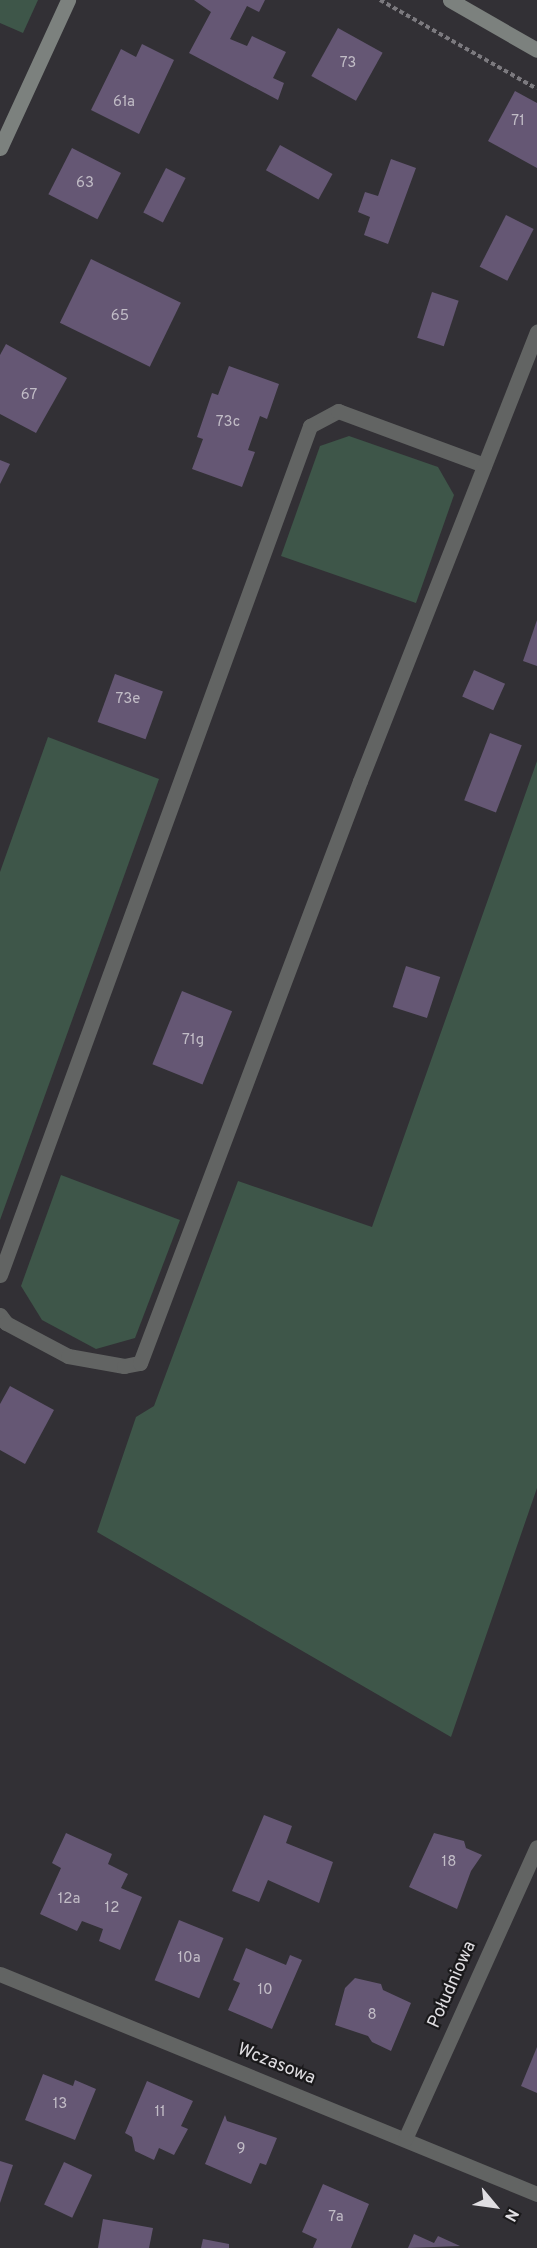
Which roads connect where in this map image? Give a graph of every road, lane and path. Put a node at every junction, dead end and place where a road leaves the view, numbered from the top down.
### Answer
1 (68, 0) edge
2 (380, 0) edge
3 (450, 0) edge
4 (537, 50) edge
5 (537, 89) edge
6 (0, 148) edge
7 (537, 332) edge
8 (484, 465) junction
9 (0, 1275) edge
10 (0, 1315) edge
11 (537, 1847) edge
12 (0, 1974) edge
13 (405, 2139) junction
14 (537, 2194) edge

1 - 6 street
2 - 5 path
3 - 4 street
7 - 8 street
8 - 9 street
8 - 10 street
11 - 13 street, Południowa
12 - 13 street, Wczasowa
13 - 14 street, Wczasowa

